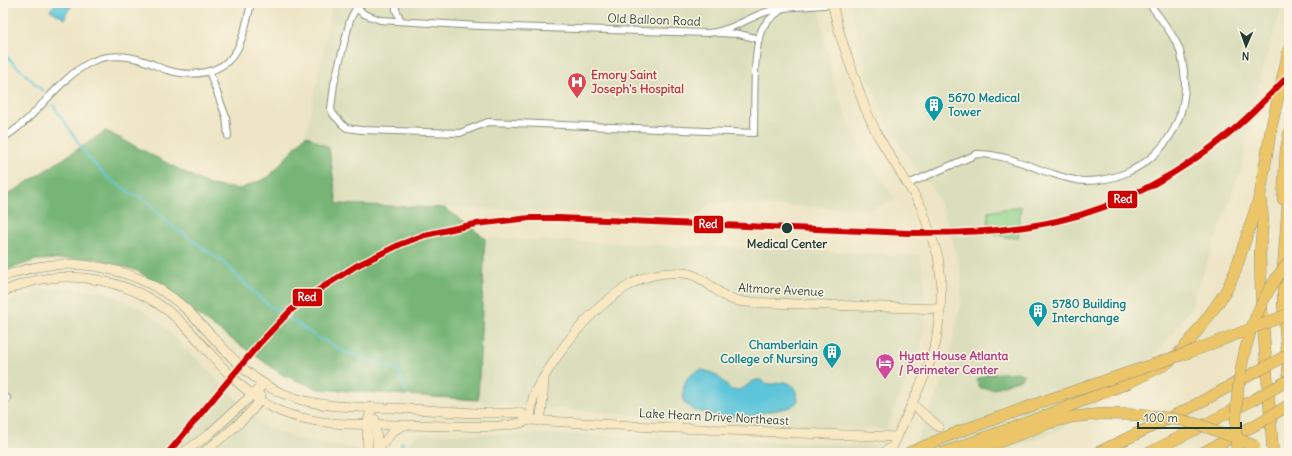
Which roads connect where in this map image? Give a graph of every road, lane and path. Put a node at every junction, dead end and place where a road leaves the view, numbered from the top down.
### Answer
1 (251, 3) edge
2 (364, 3) edge
3 (396, 3) edge
4 (1149, 3) edge
5 (833, 4) edge
6 (356, 8) junction
7 (783, 8) junction
8 (401, 21) junction
9 (712, 33) junction
10 (759, 39) junction
11 (1289, 49) edge
12 (209, 71) junction
13 (1289, 134) edge
14 (228, 136) dead end
15 (3, 138) edge
16 (908, 184) junction
17 (1289, 190) edge
18 (1260, 195) junction
19 (1286, 266) edge
20 (3, 277) edge
21 (3, 292) edge
22 (923, 308) junction
23 (940, 309) junction
24 (1289, 314) edge
25 (939, 320) junction
26 (1289, 354) edge
27 (1288, 366) edge
28 (1289, 380) edge
29 (264, 384) junction
30 (252, 394) junction
31 (260, 401) junction
32 (912, 404) junction
33 (1289, 405) edge
34 (372, 407) junction
35 (535, 421) junction
36 (372, 424) junction
37 (405, 425) junction
38 (939, 426) dead end
39 (897, 437) junction
40 (1234, 437) junction
41 (894, 450) edge
42 (368, 451) edge
43 (378, 451) edge
44 (947, 452) edge
45 (183, 453) edge
46 (203, 453) edge
47 (883, 453) edge
48 (908, 453) edge
49 (971, 453) edge
50 (1097, 453) edge
51 (1149, 453) edge
52 (1202, 453) edge
53 (1213, 453) edge
54 (1237, 453) edge
55 (1269, 453) edge
56 (1273, 453) edge

1 - 12 street
2 - 6 street
3 - 8 street
4 - 16 street
5 - 7 street, Old Balloon Road
5 - 16 main road
6 - 8 street, Old Balloon Road
6 - 10 street
7 - 9 street, Old Balloon Road
7 - 10 street
8 - 9 street, Old Balloon Road
9 - 10 street
11 - 18 highway
12 - 14 street
12 - 15 street
13 - 19 highway
16 - 23 main road
17 - 19 highway
18 - 44 highway
18 - 56 highway
19 - 27 highway
19 - 54 highway, bridge
20 - 29 main road, Lake Hearn Drive Northeast
21 - 30 main road, Lake Hearn Drive Northeast
22 - 23 main road, Altmore Avenue
22 - 25 main road
22 - 35 main road, Altmore Avenue
23 - 25 main road
24 - 48 highway, bridge
25 - 32 main road
26 - 50 highway, bridge
27 - 28 highway
28 - 51 highway, bridge
29 - 30 main road
29 - 31 main road
29 - 34 main road, Lake Hearn Drive Northeast
30 - 31 main road, Lake Hearn Drive Northeast
30 - 45 main road
31 - 36 main road, Lake Hearn Drive Northeast
31 - 46 main road
32 - 38 main road
32 - 39 main road
33 - 40 highway, bridge
34 - 35 main road, Lake Hearn Drive Northeast
34 - 36 main road
35 - 37 main road, Lake Hearn Drive Northeast
35 - 39 main road, Lake Hearn Drive Northeast
36 - 37 main road, Lake Hearn Drive Northeast
36 - 42 main road
36 - 43 main road
37 - 43 main road
39 - 41 main road
40 - 52 highway
40 - 53 highway
41 - 47 main road
49 - 55 highway, bridge

